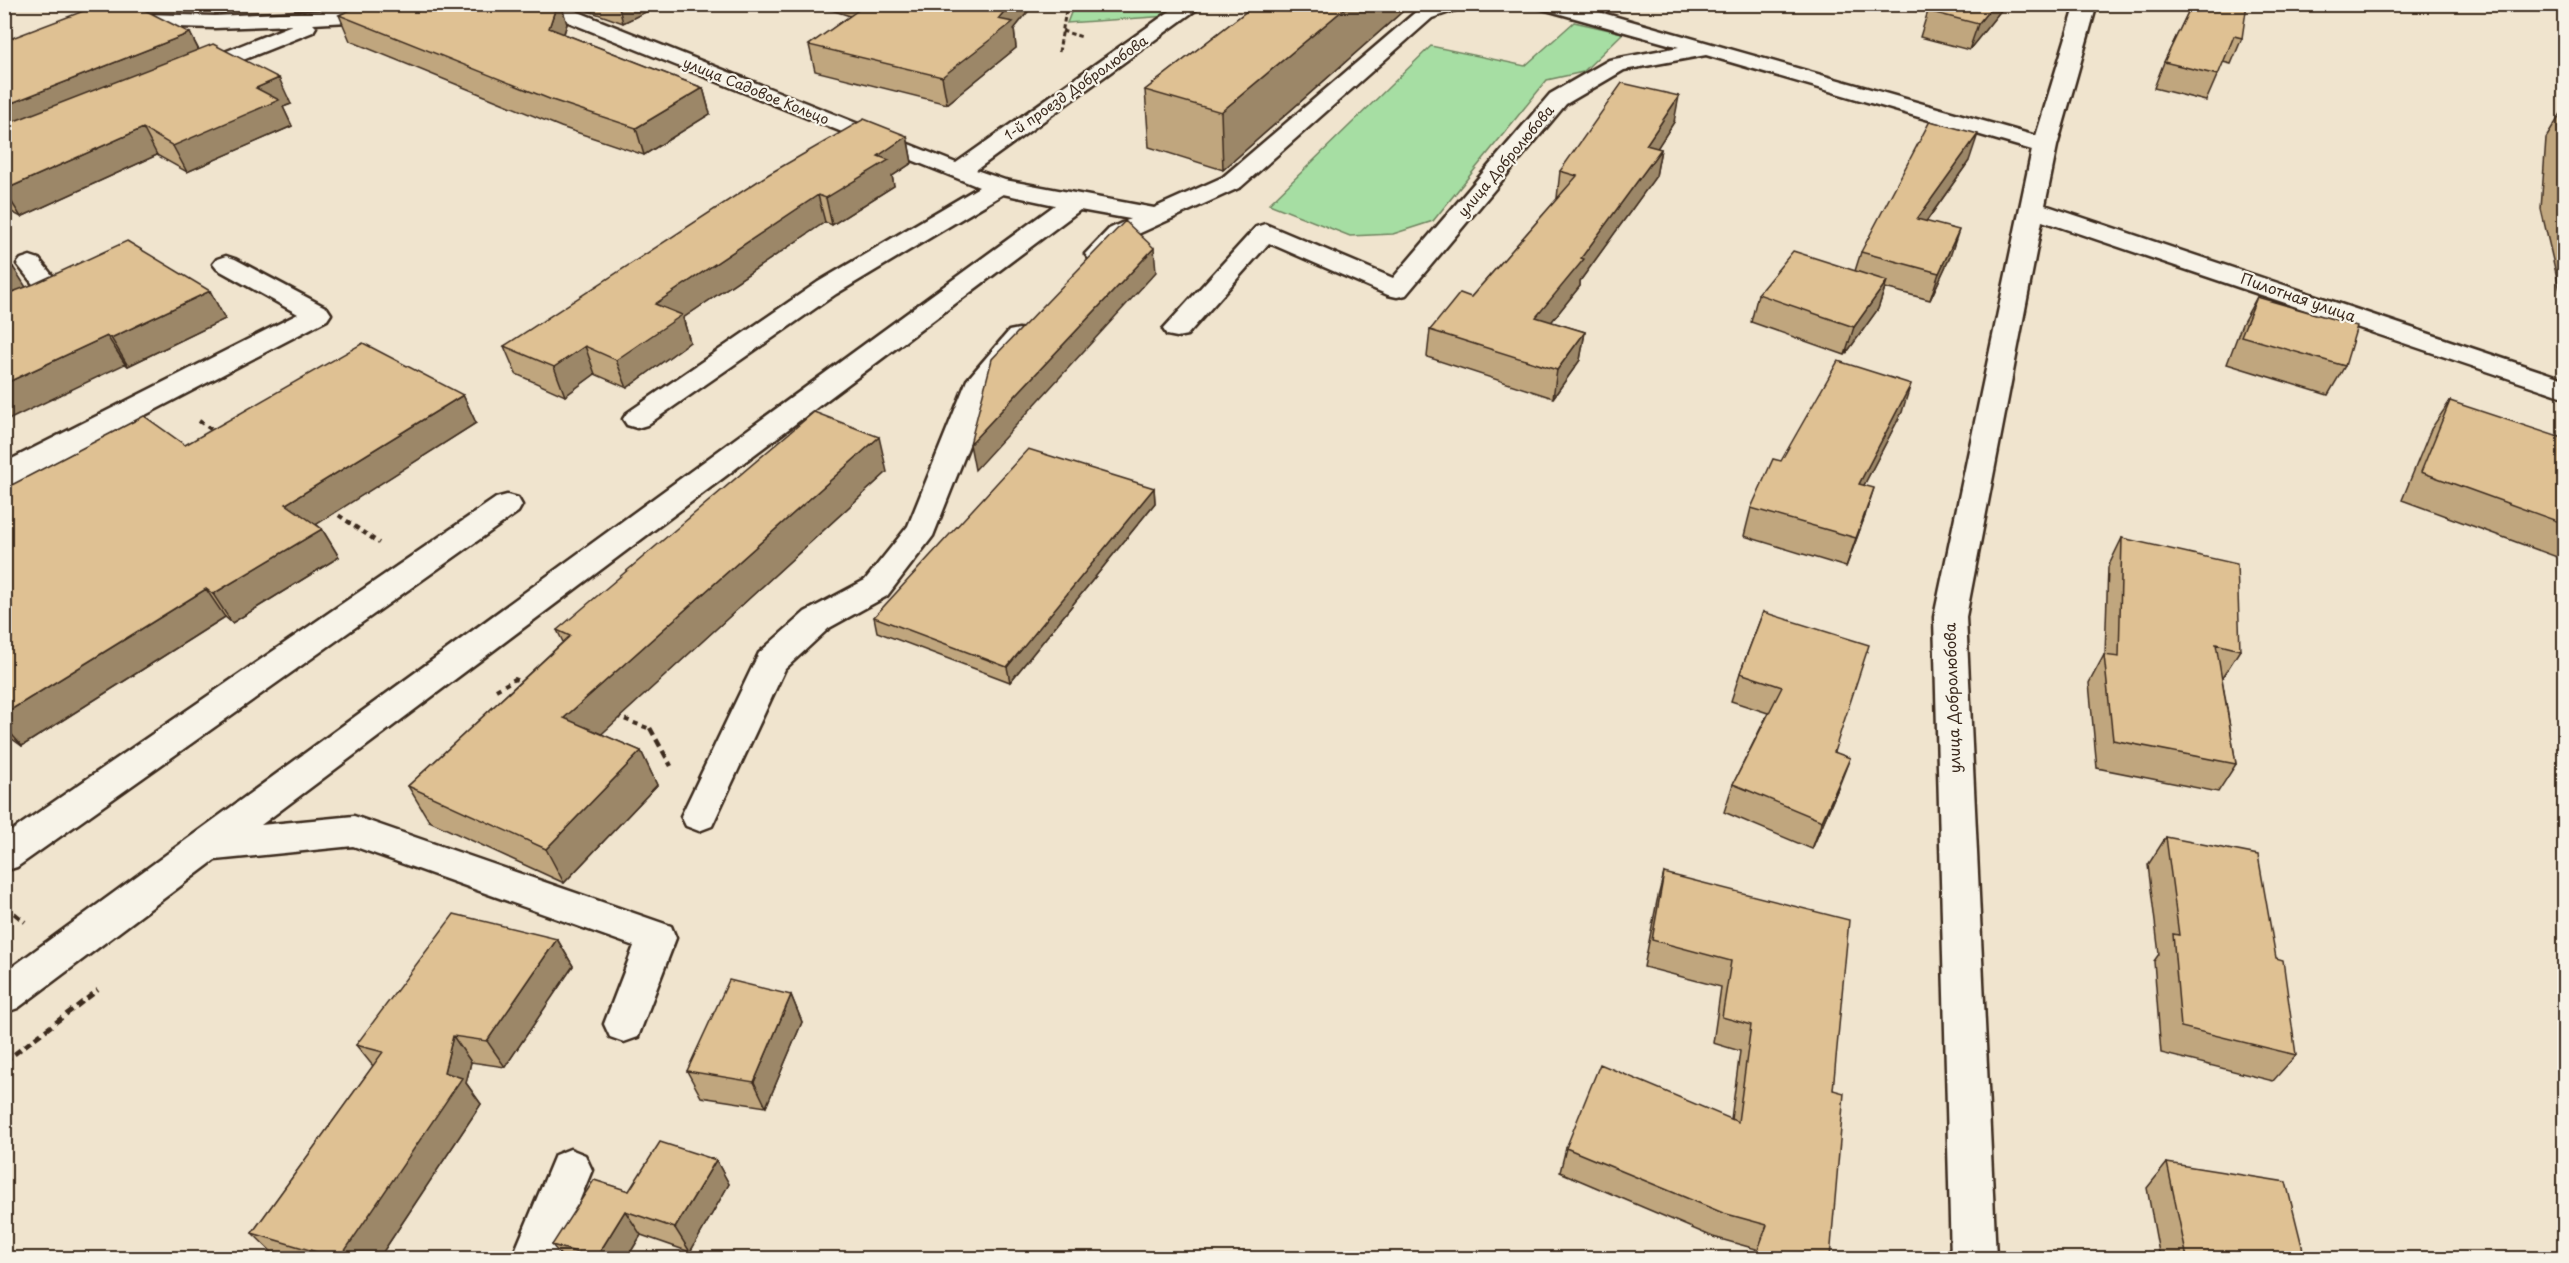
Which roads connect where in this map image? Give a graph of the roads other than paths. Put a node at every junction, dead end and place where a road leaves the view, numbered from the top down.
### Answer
1 (81, 4) edge
2 (1194, 4) edge
3 (1455, 4) edge
4 (1546, 4) edge
5 (2087, 4) edge
6 (494, 5) edge
7 (559, 7) edge
8 (1574, 8) edge
9 (410, 12) edge
10 (326, 18) junction
11 (1707, 48) junction
12 (171, 82) edge
13 (2045, 146) junction
14 (958, 172) junction
15 (999, 186) junction
16 (1075, 202) junction
17 (2032, 209) junction
18 (1157, 216) junction
19 (30, 264) dead end
20 (226, 264) dead end
21 (1079, 275) edge
22 (1039, 317) edge
23 (4, 320) edge
24 (1177, 328) dead end
25 (2565, 388) edge
26 (637, 419) dead end
27 (4, 476) edge
28 (507, 505) dead end
29 (699, 816) road end
30 (207, 846) junction
31 (4, 856) edge
32 (4, 996) edge
33 (624, 1024) dead end
34 (570, 1170) dead end
35 (534, 1258) edge
36 (1974, 1258) edge

1 - 10 street
2 - 14 street, 1-й проезд Добролюбова
3 - 18 street
4 - 8 street, улица Добролюбова
5 - 13 street, улица Добролюбова
6 - 7 street, улица Садовое Кольцо
7 - 14 street, улица Садовое Кольцо
8 - 11 street, улица Добролюбова
9 - 10 street
10 - 12 street
11 - 13 street, улица Добролюбова
11 - 24 street, улица Добролюбова
13 - 17 street, улица Добролюбова
14 - 15 street, улица Садовое Кольцо
15 - 16 street, улица Садовое Кольцо
15 - 26 street
16 - 18 street, улица Садовое Кольцо
16 - 30 street
17 - 25 street, Пилотная улица
17 - 36 street, улица Добролюбова
18 - 21 street
19 - 23 street
20 - 27 street
22 - 29 street
28 - 31 street
30 - 32 street
30 - 33 street
34 - 35 street

